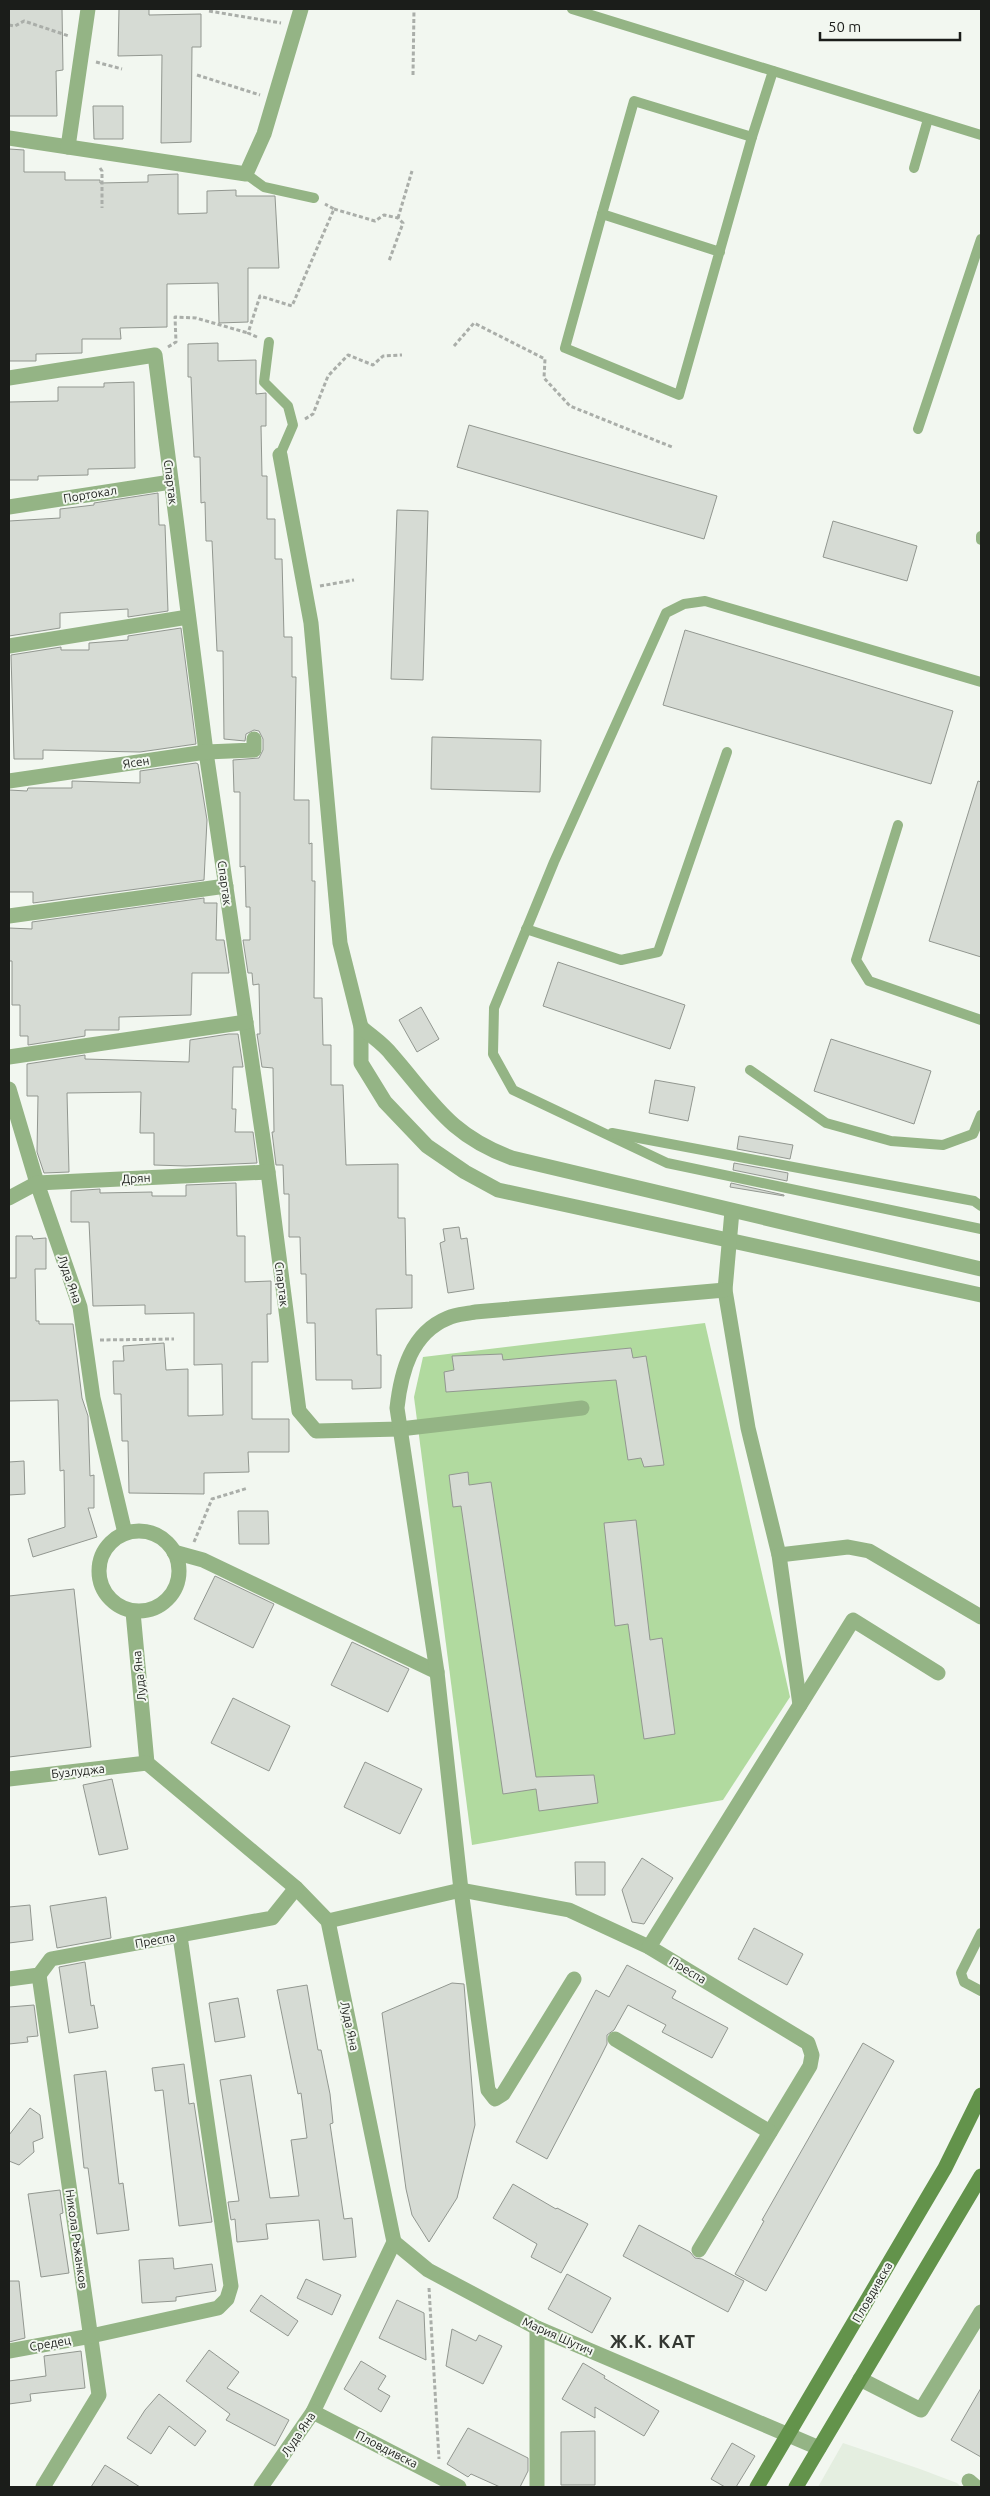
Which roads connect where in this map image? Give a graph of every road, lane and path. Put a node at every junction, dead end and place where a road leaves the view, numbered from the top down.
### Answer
1 (88, 9) edge
2 (301, 9) edge
3 (414, 9) edge
4 (572, 9) edge
5 (210, 11) dead end
6 (9, 25) edge
7 (296, 25) junction
8 (83, 41) junction
9 (81, 57) junction
10 (122, 69) dead end
11 (773, 71) junction
12 (197, 75) dead end
13 (413, 75) dead end
14 (274, 100) junction
15 (928, 119) junction
16 (981, 135) edge
17 (9, 138) edge
18 (752, 138) junction
19 (68, 147) junction
20 (86, 149) junction
21 (914, 168) dead end
22 (412, 171) dead end
23 (246, 174) junction
24 (314, 198) joint
25 (102, 208) dead end
26 (334, 209) junction
27 (602, 214) junction
28 (398, 218) junction
29 (981, 239) edge
30 (720, 252) junction
31 (389, 261) dead end
32 (248, 333) junction
33 (269, 342) joint
34 (454, 346) dead end
35 (155, 355) junction
36 (402, 355) dead end
37 (9, 378) edge
38 (293, 425) junction
39 (918, 430) dead end
40 (672, 447) dead end
41 (280, 455) joint
42 (171, 482) junction
43 (9, 507) edge
44 (354, 580) dead end
45 (305, 589) junction
46 (188, 618) junction
47 (9, 646) edge
48 (981, 682) edge
49 (254, 739) dead end
50 (206, 752) junction
51 (727, 752) dead end
52 (9, 781) edge
53 (898, 826) dead end
54 (226, 886) junction
55 (9, 916) edge
56 (526, 929) junction
57 (981, 1020) edge
58 (246, 1022) junction
59 (361, 1027) junction
60 (9, 1057) edge
61 (750, 1070) dead end
62 (9, 1089) edge
63 (981, 1115) edge
64 (599, 1131) junction
65 (268, 1172) junction
66 (37, 1183) junction
67 (9, 1198) edge
68 (981, 1206) edge
69 (732, 1211) junction
70 (981, 1229) edge
71 (729, 1241) junction
72 (981, 1269) edge
73 (725, 1290) junction
74 (981, 1296) edge
75 (174, 1339) dead end
76 (85, 1340) junction
77 (582, 1408) dead end
78 (400, 1429) junction
79 (248, 1488) dead end
80 (125, 1533) junction
81 (181, 1554) junction
82 (778, 1554) junction
83 (133, 1612) junction
84 (981, 1618) edge
85 (437, 1672) junction
86 (938, 1673) dead end
87 (800, 1705) junction
88 (148, 1764) junction
89 (9, 1779) edge
90 (296, 1888) junction
91 (461, 1890) junction
92 (328, 1921) junction
93 (981, 1933) edge
94 (180, 1936) junction
95 (649, 1947) junction
96 (39, 1976) junction
97 (9, 1979) edge
98 (574, 1980) dead end
99 (981, 1991) edge
100 (614, 2039) dead end
101 (981, 2095) edge
102 (770, 2132) junction
103 (981, 2176) edge
104 (394, 2242) junction
105 (699, 2250) dead end
106 (428, 2270) junction
107 (981, 2312) edge
108 (537, 2328) junction
109 (91, 2336) junction
110 (9, 2351) edge
111 (860, 2379) junction
112 (313, 2412) junction
113 (788, 2434) junction
114 (819, 2448) junction
115 (440, 2476) junction
116 (43, 2487) edge
117 (261, 2487) edge
118 (459, 2487) edge
119 (537, 2487) edge
120 (757, 2487) edge
121 (796, 2487) edge

1 - 8 street
2 - 7 street
3 - 13 path
4 - 11 lane
5 - 7 path
6 - 8 path
7 - 14 street
8 - 9 street
9 - 10 path
9 - 19 street
11 - 15 lane
11 - 18 lane
12 - 14 path
14 - 23 street
15 - 16 lane
15 - 21 lane
17 - 19 street
18 - 27 lane
18 - 30 lane
19 - 20 street
20 - 23 street
20 - 25 path
22 - 28 path
23 - 24 lane
24 - 26 path
26 - 28 path
26 - 32 path
27 - 30 lane
27 - 30 lane
28 - 31 path
29 - 39 lane
32 - 33 path
32 - 35 path
33 - 38 lane
34 - 40 path
35 - 37 street
35 - 42 street, Спартак
36 - 38 path
38 - 41 lane
41 - 45 street
42 - 43 street, Портокал
42 - 46 street, Спартак
44 - 45 path
45 - 59 street
46 - 47 street
46 - 50 street, Спартак
48 - 56 lane
49 - 50 street, Ясен
50 - 52 street, Ясен
50 - 54 street, Спартак
51 - 56 lane
53 - 57 lane
54 - 55 street
54 - 58 street, Спартак
56 - 64 lane
58 - 60 street
58 - 65 street, Спартак
59 - 69 street
59 - 71 street
61 - 63 lane
62 - 66 street, Луда Яна
64 - 68 lane
64 - 70 lane
65 - 66 street, Дрян
65 - 78 street, Спартак
66 - 67 street, Дрян
66 - 76 street, Луда Яна
69 - 71 street
69 - 72 street
71 - 73 street
71 - 74 street
73 - 78 street
73 - 82 street
75 - 76 path
76 - 80 street, Луда Яна
77 - 78 street
78 - 85 street
79 - 81 path
80 - 81 street
80 - 83 street
81 - 83 street
81 - 85 street
82 - 84 street
82 - 87 street
83 - 88 street, Луда Яна
85 - 91 street
86 - 87 street
87 - 95 street
88 - 89 street, Бузлуджа
88 - 90 street
90 - 92 street
90 - 94 street, Преспа
91 - 92 street, Преспа
91 - 95 street, Преспа
91 - 98 street
92 - 104 street, Луда Яна
93 - 99 lane
94 - 96 street, Преспа
94 - 109 street, Средец
95 - 102 street, Преспа
96 - 97 street
96 - 109 street, Никола Ръжанков
100 - 102 street
101 - 113 street, Пловдивска
102 - 105 street, Преспа
103 - 111 street
104 - 106 street, Мария Шутич
104 - 112 street, Луда Яна
106 - 108 street, Мария Шутич
106 - 115 path
107 - 111 street
108 - 113 street, Мария Шутич
108 - 119 street
109 - 110 street, Средец
109 - 116 street, Никола Ръжанков
111 - 114 street
112 - 115 street, Пловдивска
112 - 117 street, Луда Яна
113 - 114 street, Мария Шутич
113 - 120 street, Пловдивска
114 - 121 street
115 - 118 street, Пловдивска

